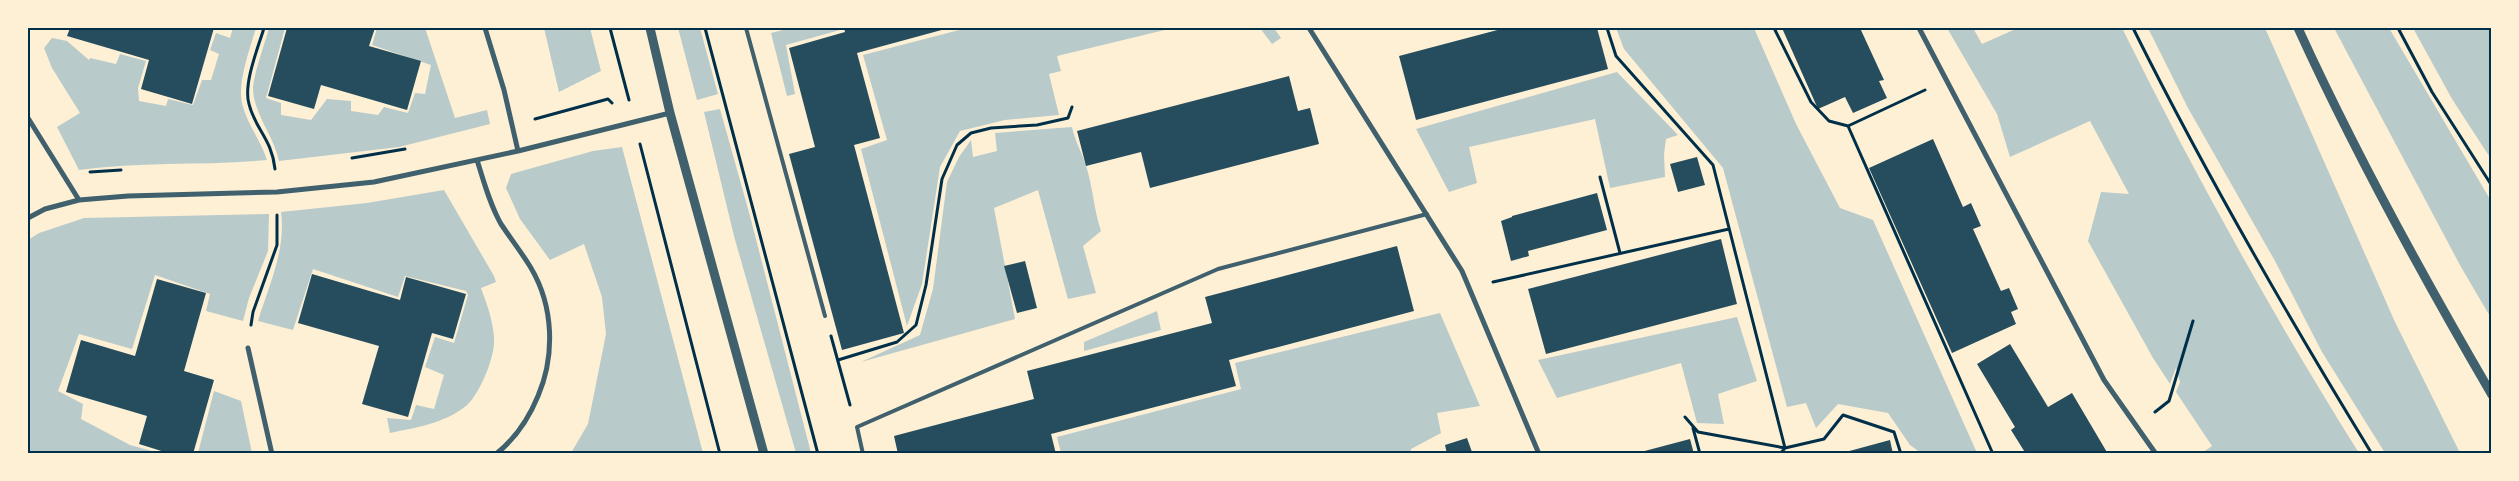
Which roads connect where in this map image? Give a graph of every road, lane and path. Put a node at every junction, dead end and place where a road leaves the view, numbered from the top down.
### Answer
1 (485, 28) edge
2 (610, 28) edge
3 (650, 28) edge
4 (705, 28) edge
5 (746, 28) edge
6 (1309, 28) edge
7 (1607, 28) edge
8 (1774, 28) edge
9 (1919, 28) edge
10 (2134, 28) edge
11 (2298, 28) edge
12 (2398, 28) edge
13 (1946, 80) junction
14 (1072, 107) dead end
15 (670, 113) junction
16 (28, 118) edge
17 (635, 123) junction
18 (512, 125) junction
19 (1848, 126) junction
20 (408, 148) dead end
21 (518, 151) junction
22 (343, 160) dead end
23 (477, 160) junction
24 (284, 166) dead end
25 (265, 167) dead end
26 (126, 170) dead end
27 (1600, 176) dead end
28 (65, 178) junction
29 (2492, 186) edge
30 (79, 200) junction
31 (1427, 214) junction
32 (28, 218) edge
33 (1729, 229) junction
34 (1620, 253) junction
35 (1469, 288) junction
36 (825, 316) joint
37 (2193, 322) dead end
38 (248, 348) dead end
39 (838, 360) junction
40 (2492, 395) edge
41 (1685, 417) dead end
42 (1692, 426) junction
43 (857, 427) junction
44 (2137, 427) junction
45 (1785, 448) junction
46 (272, 454) edge
47 (496, 454) edge
48 (720, 454) edge
49 (764, 454) edge
50 (818, 454) edge
51 (862, 454) edge
52 (1539, 454) edge
53 (1700, 454) edge
54 (1780, 454) edge
55 (1901, 454) edge
56 (1993, 454) edge
57 (2156, 454) edge
58 (2372, 454) edge

1 - 18 street
2 - 17 path
3 - 15 street
4 - 50 path
5 - 36 lane
6 - 31 street
7 - 33 path
8 - 19 path
9 - 13 street
10 - 58 path
11 - 40 street
12 - 29 path
13 - 19 path
13 - 44 street
14 - 39 path
15 - 17 street
15 - 49 street
16 - 28 street
17 - 18 path
17 - 21 street
17 - 48 path
18 - 21 street
19 - 56 path
20 - 22 path
21 - 23 street
23 - 30 street
23 - 47 street
24 - 25 path
26 - 28 path
27 - 34 path
28 - 30 street
30 - 32 street
31 - 35 street
31 - 43 lane
33 - 34 path
33 - 45 path
34 - 35 path
35 - 52 street
36 - 39 path
37 - 44 path
38 - 46 street
39 - 43 path
41 - 42 path
42 - 45 path
42 - 53 path
43 - 51 lane
44 - 57 street
45 - 54 path
45 - 55 path

